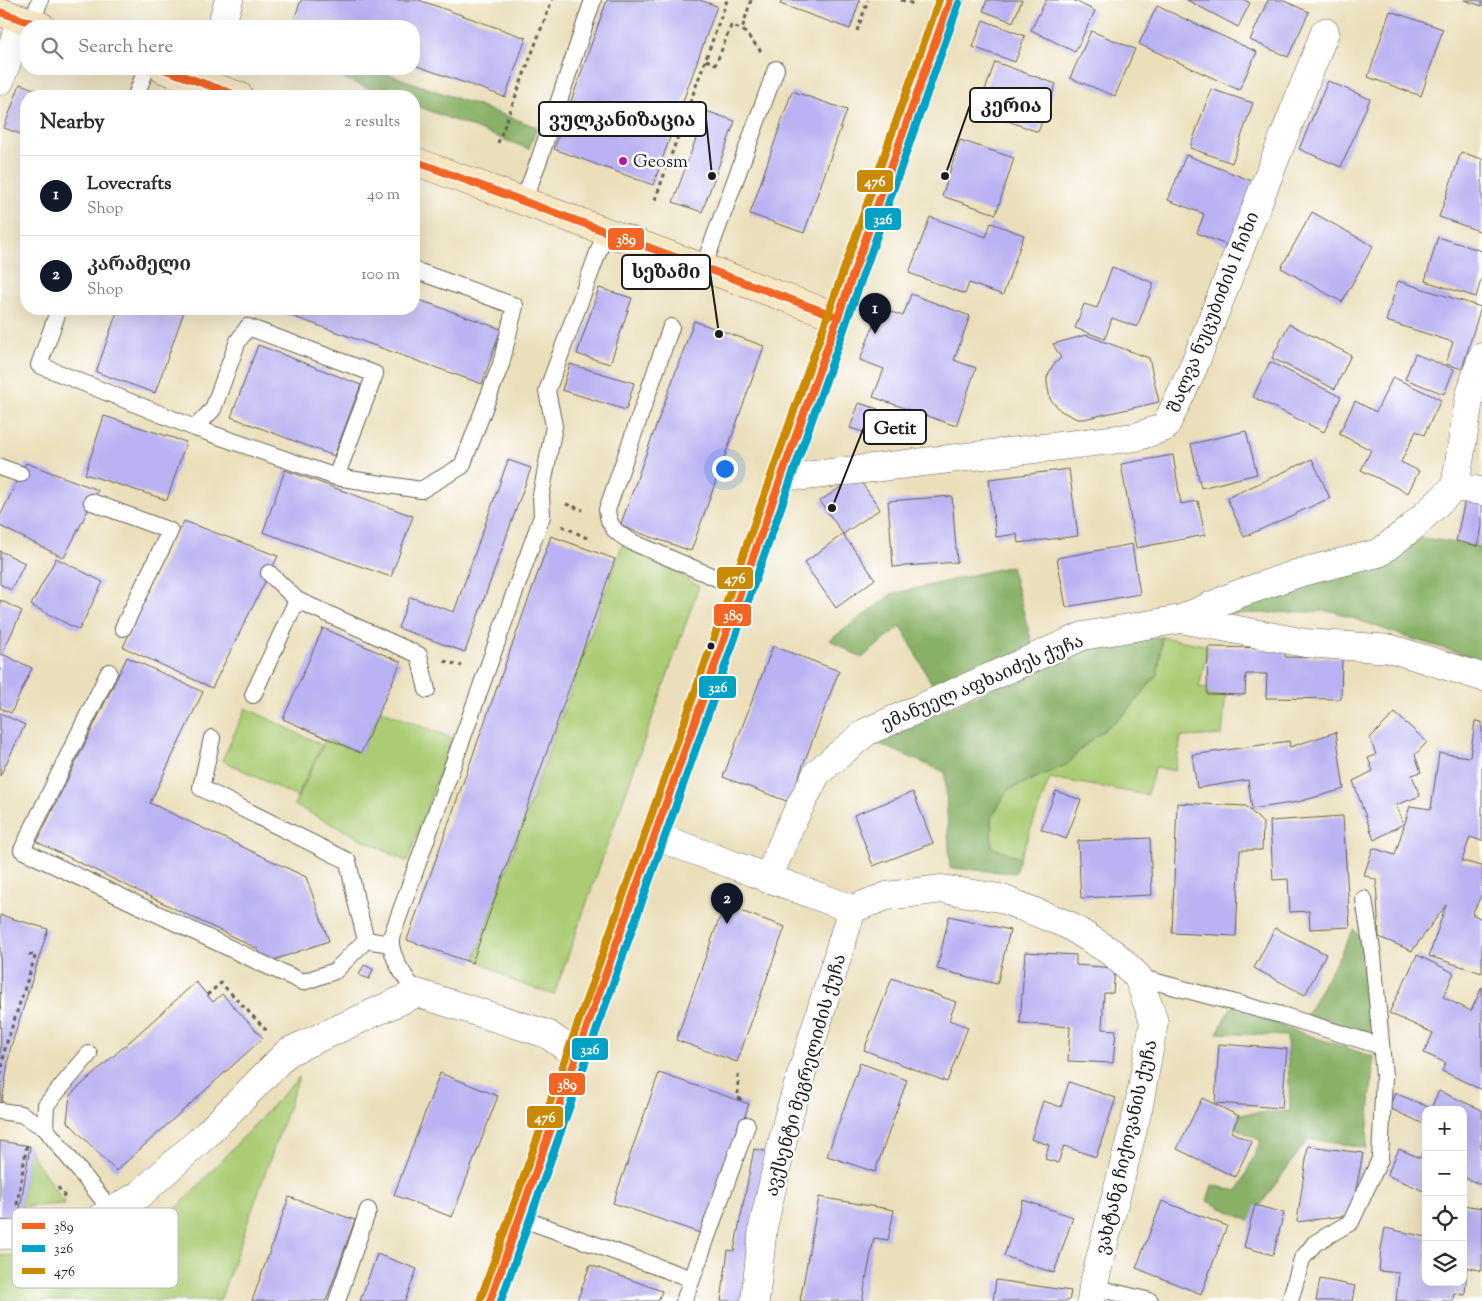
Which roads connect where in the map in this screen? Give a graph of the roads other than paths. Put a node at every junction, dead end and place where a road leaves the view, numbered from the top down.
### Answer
1 (229, 0) edge
2 (593, 0) edge
3 (950, 0) edge
4 (223, 20) edge
5 (1325, 32) dead end
6 (20, 33) edge
7 (776, 69) road end
8 (144, 75) edge
9 (204, 76) edge
10 (0, 81) edge
11 (138, 90) edge
12 (228, 90) edge
13 (420, 164) edge
14 (523, 202) junction
15 (606, 231) junction
16 (703, 268) junction
17 (420, 272) edge
18 (57, 315) edge
19 (838, 317) junction
20 (671, 328) dead end
21 (1482, 357) edge
22 (195, 428) junction
23 (0, 467) edge
24 (20, 474) dead end
25 (782, 475) junction
26 (336, 477) junction
27 (1455, 487) junction
28 (1482, 491) edge
29 (92, 502) dead end
30 (270, 573) dead end
31 (742, 589) junction
32 (296, 600) junction
33 (1181, 619) junction
34 (123, 628) dead end
35 (109, 672) dead end
36 (1482, 677) edge
37 (427, 690) dead end
38 (253, 694) dead end
39 (212, 738) dead end
40 (655, 836) junction
41 (768, 878) junction
42 (1364, 899) dead end
43 (852, 909) junction
44 (366, 940) junction
45 (390, 944) junction
46 (1138, 977) junction
47 (417, 993) junction
48 (1381, 1046) junction
49 (89, 1054) dead end
50 (577, 1054) junction
51 (0, 1111) edge
52 (747, 1125) dead end
53 (45, 1128) junction
54 (110, 1208) edge
55 (117, 1208) edge
56 (368, 1210) dead end
57 (520, 1218) junction
58 (692, 1278) junction
59 (1092, 1294) edge
60 (337, 1301) edge
61 (490, 1301) edge
62 (684, 1301) edge
63 (754, 1301) edge
64 (1150, 1301) edge
65 (1290, 1301) edge

1 - 4 street
2 - 14 lane
3 - 19 main road
5 - 25 street, შალვა ნუცუბიძის I ჩიხი
6 - 10 street
7 - 16 lane
8 - 11 lane
9 - 12 main road
13 - 14 main road
14 - 15 main road
15 - 16 main road
15 - 45 lane
16 - 19 main road
17 - 26 lane
18 - 22 lane
19 - 25 main road
20 - 31 lane
21 - 27 street
22 - 26 lane
22 - 26 lane
23 - 24 lane
25 - 31 main road
27 - 28 street
27 - 33 street
29 - 34 lane
30 - 32 lane
31 - 40 main road
32 - 37 lane
32 - 38 lane
33 - 36 street, ემანუელ აფხაიძეს ქუჩა
33 - 41 street, ემანუელ აფხაიძეს ქუჩა
35 - 44 lane
39 - 44 lane
40 - 41 street
40 - 50 main road
41 - 43 street
42 - 48 lane
43 - 46 street, ვახტანგ ჩიქოვანის ქუჩა
43 - 63 street, ავქსენტი მეგრელიძის ქუჩა
44 - 45 lane
45 - 47 lane
46 - 48 lane
46 - 59 street, ვახტანგ ჩიქოვანის ქუჩა
47 - 50 street
47 - 55 street
48 - 65 lane
49 - 53 lane
50 - 57 main road
51 - 53 lane
52 - 58 lane
53 - 54 lane
56 - 60 lane
57 - 58 lane
57 - 61 main road
58 - 62 lane
59 - 64 lane

